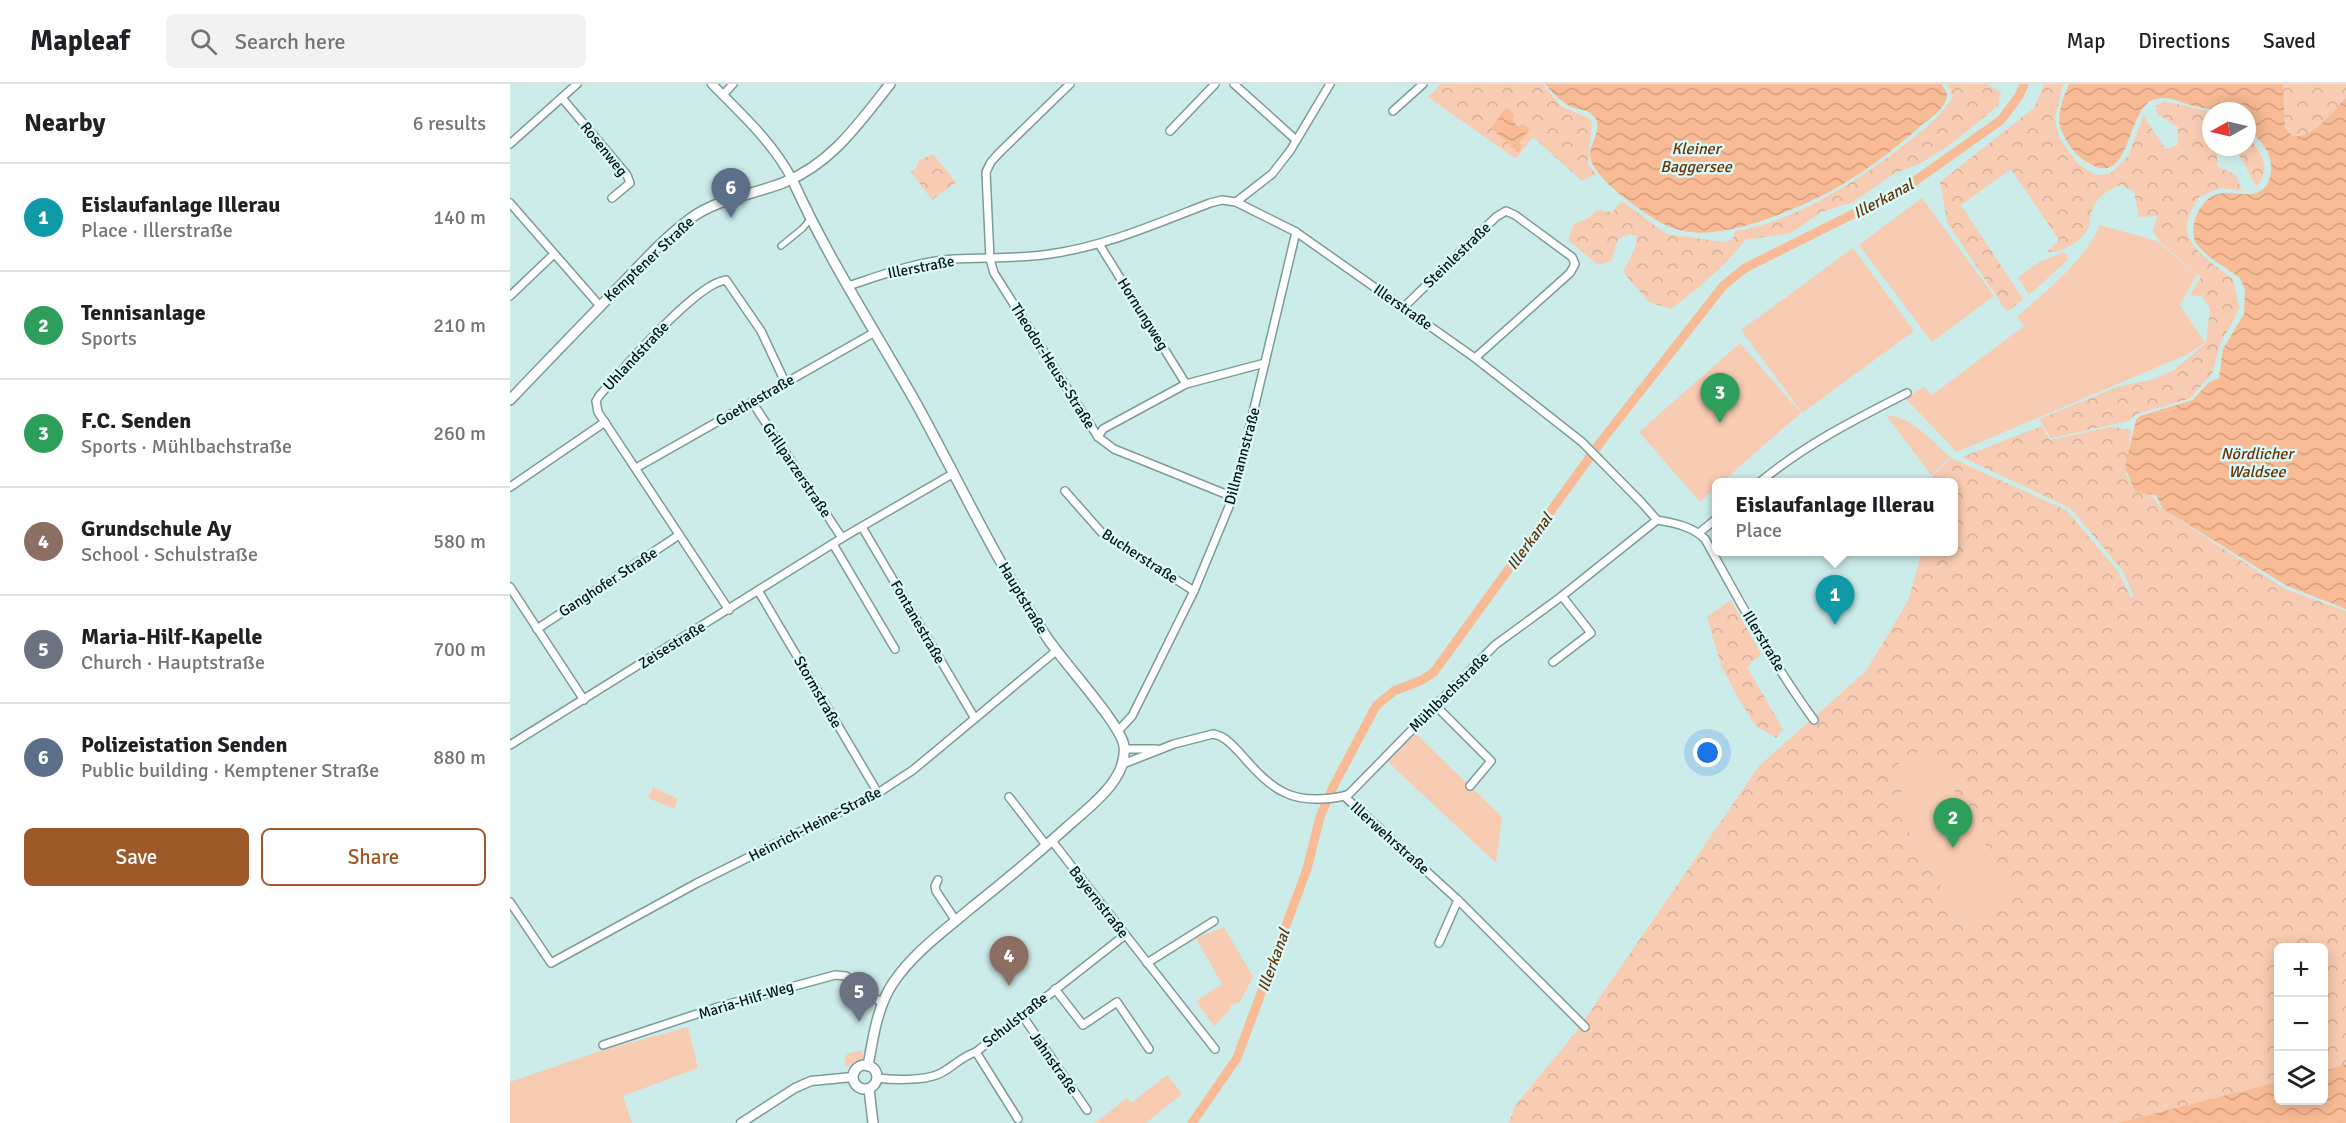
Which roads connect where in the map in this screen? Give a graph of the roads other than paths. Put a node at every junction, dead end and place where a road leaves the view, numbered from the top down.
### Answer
1 (578, 84) edge
2 (712, 84) edge
3 (733, 84) edge
4 (890, 84) edge
5 (1070, 84) edge
6 (1215, 84) edge
7 (1234, 84) edge
8 (1330, 84) edge
9 (1423, 84) edge
10 (723, 96) junction
11 (562, 98) junction
12 (1393, 111) dead end
13 (1170, 131) dead end
14 (1296, 140) junction
15 (510, 144) edge
16 (792, 179) junction
17 (612, 198) dead end
18 (510, 202) edge
19 (1236, 202) junction
20 (811, 218) junction
21 (1296, 232) junction
22 (1099, 244) junction
23 (781, 246) dead end
24 (553, 255) junction
25 (990, 259) junction
26 (848, 286) junction
27 (510, 296) edge
28 (600, 306) junction
29 (1404, 307) junction
30 (875, 332) junction
31 (1475, 358) junction
32 (1265, 363) junction
33 (785, 382) junction
34 (1186, 384) junction
35 (1907, 393) dead end
36 (510, 400) edge
37 (752, 402) junction
38 (605, 422) junction
39 (1098, 437) junction
40 (636, 468) junction
41 (954, 472) junction
42 (1767, 478) edge
43 (510, 487) edge
44 (1065, 491) dead end
45 (1233, 497) junction
46 (1657, 520) junction
47 (1712, 522) edge
48 (862, 527) junction
49 (1699, 533) junction
50 (679, 535) junction
51 (843, 538) junction
52 (833, 544) junction
53 (1712, 552) edge
54 (1714, 556) edge
55 (510, 587) edge
56 (1194, 591) junction
57 (759, 592) junction
58 (1562, 596) junction
59 (729, 610) junction
60 (537, 629) junction
61 (895, 649) dead end
62 (1056, 651) junction
63 (1552, 662) dead end
64 (584, 700) junction
65 (1435, 705) junction
66 (974, 717) junction
67 (1814, 720) dead end
68 (1119, 730) junction
69 (510, 745) edge
70 (1162, 748) junction
71 (1124, 749) junction
72 (1123, 764) junction
73 (1470, 786) dead end
74 (878, 793) junction
75 (1009, 797) dead end
76 (1342, 797) junction
77 (1049, 843) junction
78 (938, 880) dead end
79 (1458, 900) junction
80 (510, 902) edge
81 (956, 921) junction
82 (1214, 921) dead end
83 (1125, 935) junction
84 (1439, 943) dead end
85 (1147, 963) junction
86 (1055, 989) junction
87 (883, 1004) junction
88 (1022, 1015) junction
89 (1585, 1027) dead end
90 (603, 1045) dead end
91 (1149, 1049) dead end
92 (1215, 1049) dead end
93 (976, 1052) junction
94 (868, 1066) junction
95 (853, 1077) junction
96 (877, 1078) junction
97 (869, 1089) junction
98 (1087, 1110) dead end
99 (1018, 1119) dead end
100 (741, 1123) edge
101 (873, 1123) edge

1 - 11 street
2 - 10 street, Hauptstraße
3 - 10 street
4 - 16 main road, Kemptener Straße
5 - 25 street
6 - 13 street
7 - 14 street
8 - 14 street
9 - 12 street
10 - 16 street, Hauptstraße
11 - 15 street
11 - 17 street, Rosenweg
14 - 19 street
16 - 20 main road, Hauptstraße
16 - 28 main road, Kemptener Straße
18 - 24 street
19 - 21 street, Illerstraße
19 - 22 street, Illerstraße
20 - 23 street
20 - 26 main road, Hauptstraße
21 - 29 street, Illerstraße
21 - 32 street, Dillmannstraße
22 - 25 street, Illerstraße
22 - 34 street, Hornungweg
24 - 27 street
24 - 28 street
25 - 26 street, Illerstraße
25 - 39 street, Theodor-Heuss-Straße
26 - 30 main road, Hauptstraße
28 - 36 main road, Kemptener Straße
29 - 31 street, Illerstraße
29 - 31 street, Steinlestraße
30 - 33 street, Goethestraße
30 - 41 main road, Hauptstraße
31 - 46 street, Illerstraße
32 - 34 street
32 - 45 street, Dillmannstraße
33 - 37 street, Goethestraße
33 - 38 street, Uhlandstraße
34 - 39 street
35 - 42 street
37 - 40 street, Goethestraße
37 - 51 street, Grillparzerstraße
38 - 40 street, Uhlandstraße
38 - 43 street
39 - 45 street, Theodor-Heuss-Straße
40 - 50 street, Uhlandstraße
41 - 48 street, Zeisestraße
41 - 62 main road, Hauptstraße
44 - 56 street, Bucherstraße
45 - 56 street, Dillmannstraße
46 - 49 street
46 - 58 street, Mühlbachstraße
47 - 49 street
48 - 51 street, Zeisestraße
48 - 66 street, Fontanestraße
49 - 53 street, Illerstraße
50 - 59 street, Uhlandstraße
50 - 60 street, Ganghofer Straße
51 - 52 street, Zeisestraße
52 - 57 street, Zeisestraße
52 - 61 street
54 - 67 street, Illerstraße
55 - 60 street
56 - 68 street, Dillmannstraße
57 - 59 street, Zeisestraße
57 - 74 street, Stormstraße
58 - 63 street
58 - 65 street, Mühlbachstraße
59 - 64 street, Zeisestraße
60 - 64 street
62 - 66 street, Heinrich-Heine-Straße
62 - 68 main road, Hauptstraße
64 - 69 street, Zeisestraße
65 - 73 street
65 - 76 street, Mühlbachstraße
66 - 74 street, Heinrich-Heine-Straße
68 - 71 main road, Hauptstraße
70 - 71 street, Illerwehrstraße
70 - 72 street, Illerwehrstraße
70 - 76 street, Illerwehrstraße
71 - 72 main road, Hauptstraße
72 - 77 main road
74 - 80 street, Heinrich-Heine-Straße
75 - 77 street, Bayernstraße
76 - 79 street, Illerwehrstraße
77 - 81 main road
77 - 83 street, Bayernstraße
78 - 81 street
79 - 84 street
79 - 89 street, Illerwehrstraße
81 - 87 main road
82 - 85 street
83 - 85 street, Bayernstraße
83 - 86 street, Schulstraße
85 - 92 street, Bayernstraße
86 - 88 street, Schulstraße
86 - 91 street, Schulstraße
87 - 90 street, Maria-Hilf-Weg
87 - 94 main road
88 - 93 street, Schulstraße
88 - 98 street, Jahnstraße
93 - 96 street, Schulstraße
93 - 99 street, Schulstraße
94 - 95 main road
94 - 96 main road
95 - 97 main road
95 - 100 street
96 - 97 main road
97 - 101 main road

